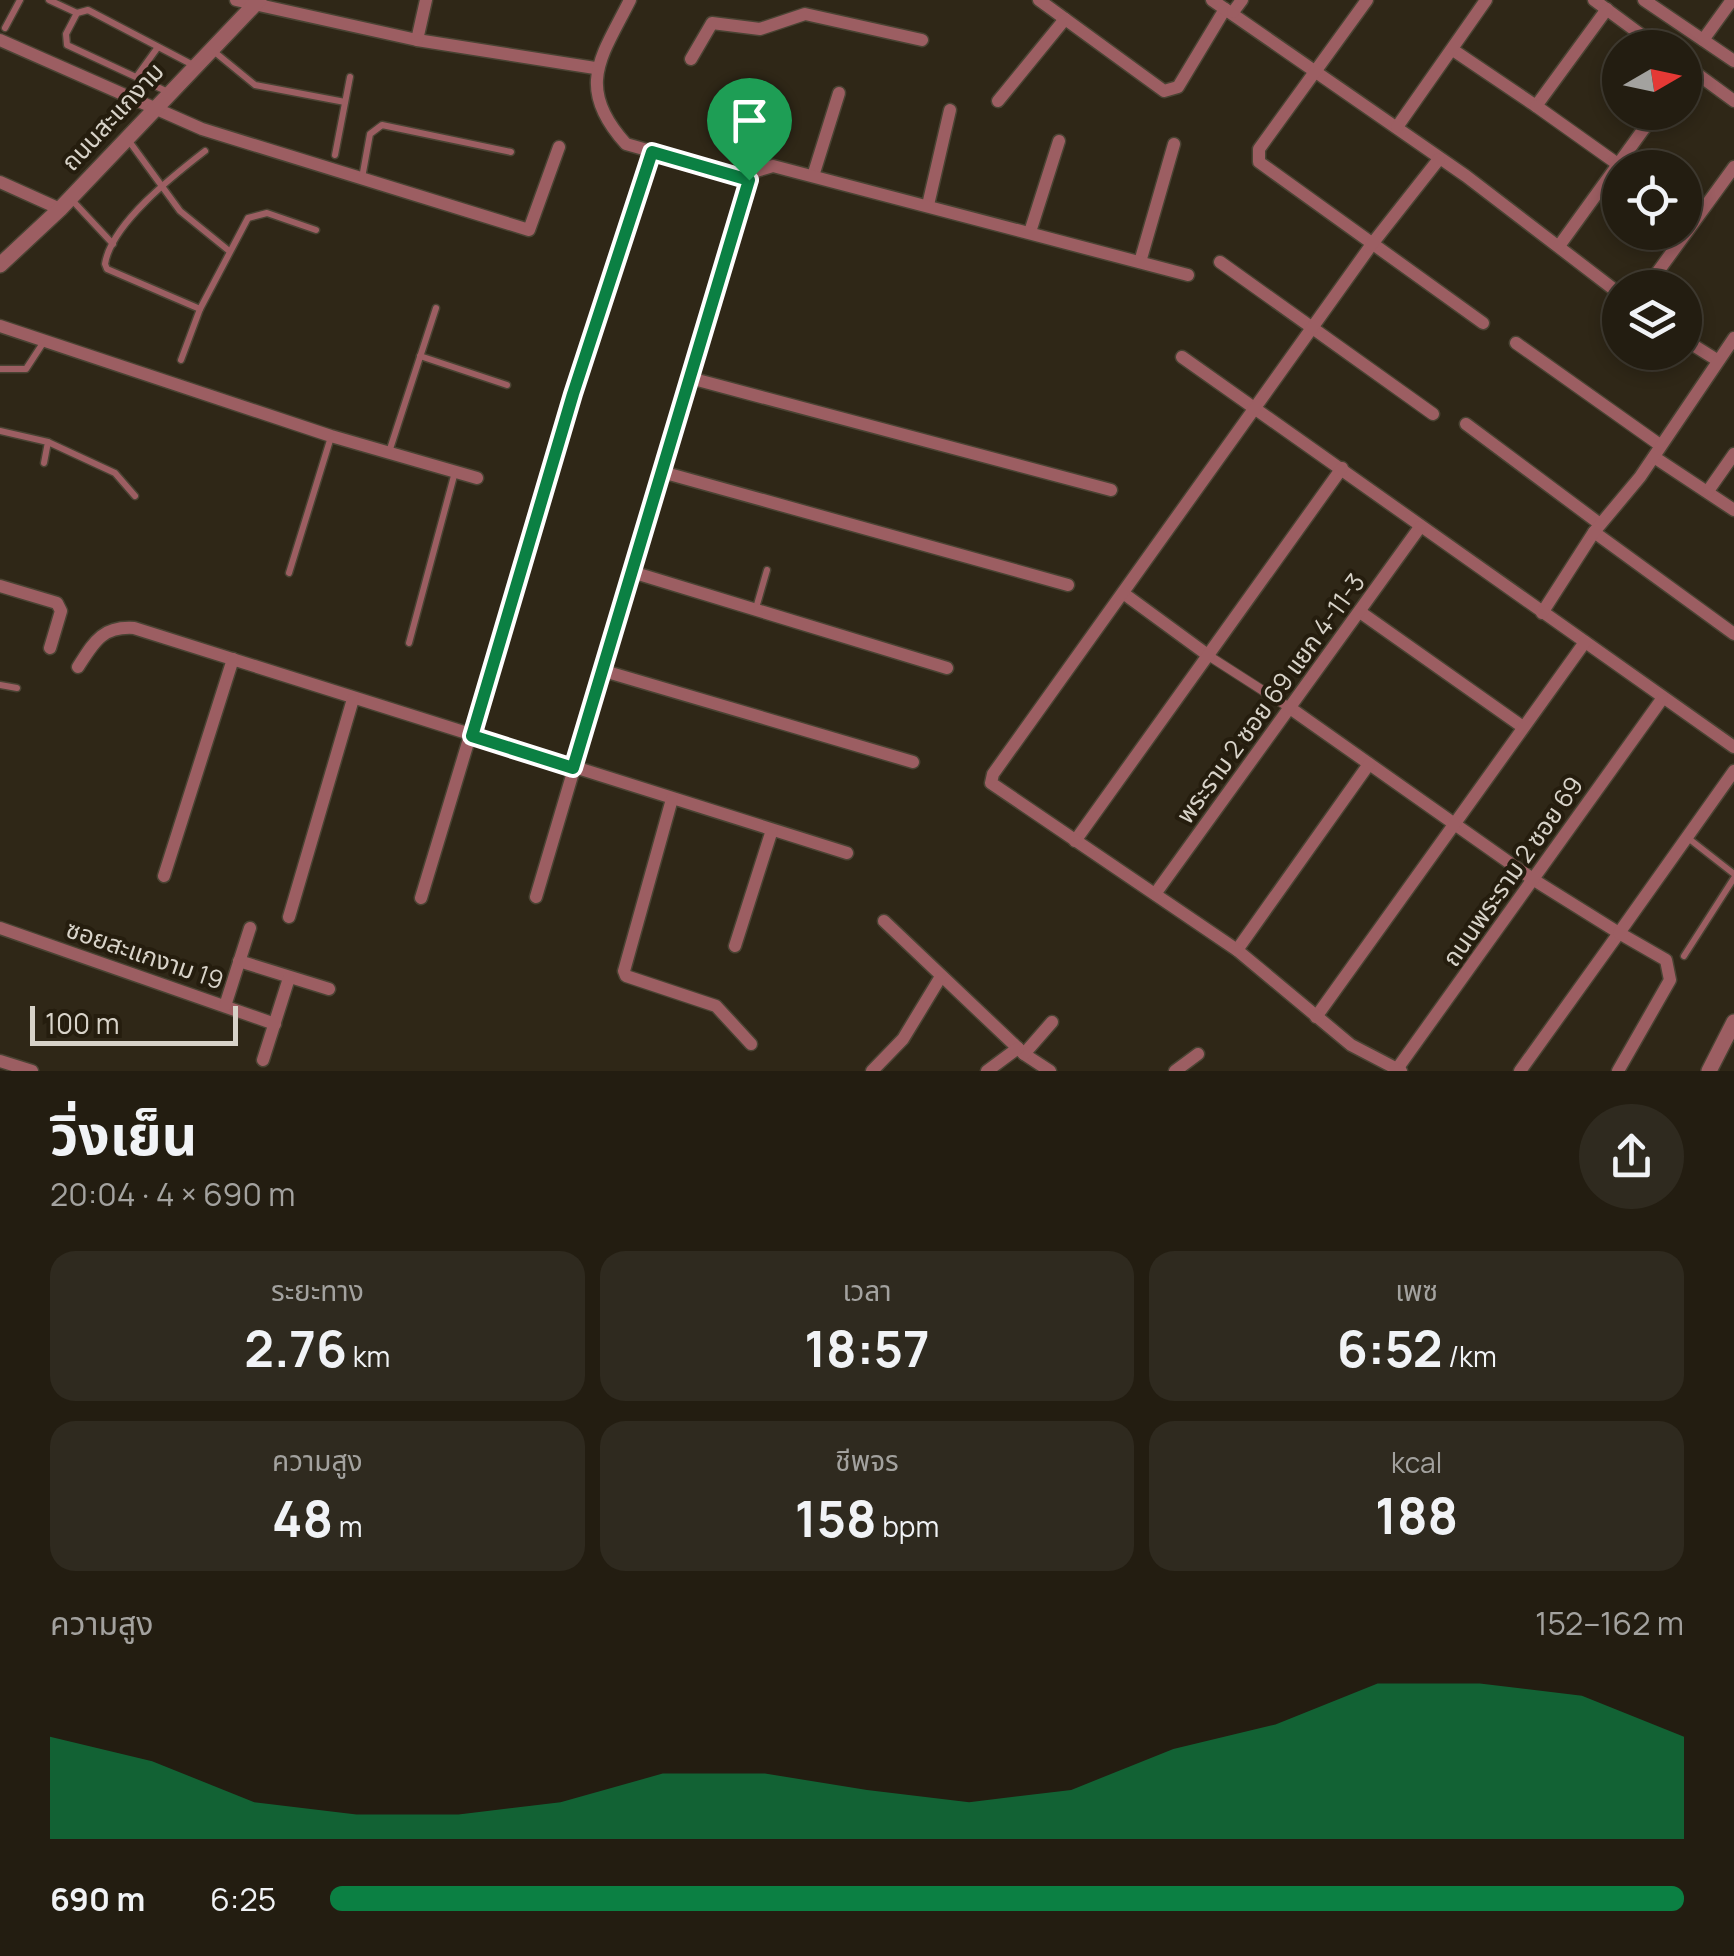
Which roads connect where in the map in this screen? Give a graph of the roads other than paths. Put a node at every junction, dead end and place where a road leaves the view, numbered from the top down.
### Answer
1 (20, 0) edge
2 (49, 0) edge
3 (236, 0) edge
4 (426, 0) edge
5 (630, 0) edge
6 (792, 0) edge
7 (1039, 0) edge
8 (1212, 0) edge
9 (1242, 0) edge
10 (1367, 0) edge
11 (1486, 0) edge
12 (1594, 0) edge
13 (1644, 0) edge
14 (1732, 0) edge
15 (256, 4) edge
16 (1606, 9) junction
17 (1229, 11) junction
18 (77, 13) junction
19 (788, 17) junction
20 (1065, 19) junction
21 (1635, 30) edge
22 (2, 34) edge
23 (417, 40) junction
24 (922, 40) dead end
25 (1703, 40) junction
26 (158, 47) junction
27 (210, 49) junction
28 (1452, 50) junction
29 (691, 60) dead end
30 (1734, 61) edge
31 (194, 66) junction
32 (594, 68) junction
33 (1316, 70) junction
34 (138, 76) junction
35 (350, 77) dead end
36 (1702, 79) edge
37 (168, 92) junction
38 (839, 93) dead end
39 (998, 101) dead end
40 (346, 102) junction
41 (1734, 102) edge
42 (154, 106) junction
43 (1536, 106) junction
44 (950, 110) dead end
45 (1396, 127) junction
46 (126, 136) junction
47 (1059, 141) dead end
48 (1174, 144) dead end
49 (560, 148) dead end
50 (206, 151) dead end
51 (510, 152) dead end
52 (652, 152) junction
53 (1602, 153) edge
54 (335, 156) dead end
55 (1439, 159) junction
56 (1734, 167) edge
57 (813, 176) junction
58 (362, 178) junction
59 (749, 180) junction
60 (0, 182) edge
61 (162, 184) junction
62 (1602, 188) edge
63 (65, 203) junction
64 (928, 205) junction
65 (316, 230) dead end
66 (1030, 232) junction
67 (112, 244) junction
68 (1372, 244) junction
69 (1559, 246) junction
70 (228, 250) junction
71 (1140, 262) junction
72 (1220, 262) dead end
73 (0, 265) edge
74 (1659, 270) edge
75 (1188, 275) dead end
76 (1602, 280) edge
77 (436, 308) dead end
78 (200, 309) junction
79 (1484, 323) dead end
80 (0, 326) edge
81 (1313, 326) junction
82 (1734, 338) edge
83 (44, 343) junction
84 (1516, 343) dead end
85 (1702, 351) edge
86 (420, 356) junction
87 (1182, 357) dead end
88 (182, 360) dead end
89 (1717, 360) junction
90 (0, 369) edge
91 (690, 378) junction
92 (507, 385) dead end
93 (1258, 408) junction
94 (1432, 414) dead end
95 (1466, 424) dead end
96 (0, 431) edge
97 (332, 436) junction
98 (48, 442) junction
99 (1657, 451) junction
100 (389, 452) junction
101 (1734, 454) edge
102 (44, 463) dead end
103 (1342, 468) junction
104 (456, 471) junction
105 (662, 472) junction
106 (476, 478) dead end
107 (1111, 490) dead end
108 (1708, 492) junction
109 (135, 496) dead end
110 (1734, 510) edge
111 (1420, 527) junction
112 (1597, 528) junction
113 (767, 570) dead end
114 (632, 572) junction
115 (289, 573) dead end
116 (1068, 584) dead end
117 (0, 586) edge
118 (1123, 593) junction
119 (756, 608) junction
120 (1360, 612) junction
121 (1542, 613) junction
122 (1734, 634) edge
123 (1585, 642) junction
124 (410, 643) dead end
125 (50, 648) dead end
126 (1209, 656) junction
127 (233, 659) junction
128 (78, 667) dead end
129 (947, 668) dead end
130 (604, 671) junction
131 (0, 685) edge
132 (17, 688) dead end
133 (354, 698) junction
134 (1662, 698) junction
135 (1290, 708) junction
136 (1522, 727) junction
137 (472, 736) junction
138 (1734, 747) edge
139 (913, 762) dead end
140 (1369, 764) junction
141 (573, 768) junction
142 (1734, 771) edge
143 (672, 799) junction
144 (1455, 823) junction
145 (772, 830) junction
146 (1687, 837) junction
147 (1075, 841) junction
148 (847, 853) dead end
149 (164, 876) dead end
150 (1734, 876) edge
151 (1534, 880) junction
152 (1155, 894) junction
153 (536, 897) dead end
154 (421, 898) dead end
155 (289, 917) dead end
156 (884, 922) dead end
157 (0, 928) edge
158 (250, 928) dead end
159 (1619, 933) junction
160 (735, 946) dead end
161 (1238, 950) junction
162 (1684, 956) dead end
163 (239, 961) junction
164 (289, 978) junction
165 (940, 978) junction
166 (329, 989) dead end
167 (225, 1006) junction
168 (1316, 1017) junction
169 (1052, 1022) dead end
170 (1734, 1022) edge
171 (275, 1024) junction
172 (751, 1044) dead end
173 (1021, 1051) junction
174 (1198, 1054) dead end
175 (264, 1060) dead end
176 (0, 1061) edge
177 (1399, 1070) edge
178 (32, 1071) edge
179 (872, 1071) edge
180 (987, 1071) edge
181 (1050, 1071) edge
182 (1175, 1071) edge
183 (1520, 1071) edge
184 (1618, 1071) edge
185 (1708, 1071) edge

1 - 22 lane
2 - 18 lane
3 - 15 street
4 - 23 street
5 - 32 street
6 - 19 street
7 - 20 street
8 - 17 street
9 - 17 street
10 - 33 street
11 - 28 street
12 - 16 street
13 - 25 street
14 - 25 street
15 - 23 street
15 - 27 street, ถนนสะแกงาม
16 - 21 street
16 - 43 street
17 - 20 street
17 - 33 street
18 - 26 lane
18 - 34 lane
19 - 24 street
19 - 29 street
20 - 39 street
22 - 42 street
23 - 32 street
25 - 30 street
26 - 31 lane
26 - 34 lane
27 - 31 street, ถนนสะแกงาม
27 - 40 lane
28 - 43 street
28 - 45 street
31 - 37 street, ถนนสะแกงาม
32 - 52 street
33 - 45 street
33 - 68 street
34 - 37 lane
35 - 40 lane
36 - 41 street
37 - 42 street, ถนนสะแกงาม
38 - 57 street
40 - 54 lane
42 - 46 street, ถนนสะแกงาม
42 - 58 street
43 - 53 street
44 - 64 street
45 - 55 street
46 - 61 lane
46 - 63 street, ถนนสะแกงาม
47 - 66 street
48 - 71 street
49 - 58 street
50 - 61 lane
51 - 58 lane
52 - 59 street
52 - 137 street
55 - 68 street, ถนนพระราม 2 ซอย 69
55 - 69 street
56 - 74 street
57 - 59 street
57 - 64 street
59 - 91 street
60 - 63 street
61 - 67 lane
61 - 70 lane
62 - 69 street
63 - 67 lane
63 - 73 street, ถนนสะแกงาม
64 - 66 street
65 - 70 lane
66 - 71 street
67 - 78 lane
68 - 79 street
68 - 81 street, ถนนพระราม 2 ซอย 69
69 - 76 street
70 - 78 lane
71 - 75 street
72 - 81 street
77 - 86 lane
78 - 88 lane
80 - 83 street
81 - 93 street, ถนนพระราม 2 ซอย 69
81 - 94 street
82 - 89 street
83 - 90 lane
83 - 97 street
84 - 99 street
85 - 89 street
86 - 92 lane
86 - 100 lane
87 - 93 street
89 - 99 street
91 - 105 street
91 - 107 street
93 - 103 street
93 - 118 street, ถนนพระราม 2 ซอย 69
95 - 112 street
96 - 98 lane
97 - 100 street
97 - 115 lane
98 - 102 lane
98 - 109 lane
99 - 108 street
99 - 112 street
100 - 104 street
101 - 108 street
103 - 111 street
103 - 126 street
104 - 106 street
104 - 124 lane
105 - 114 street
105 - 116 street
108 - 110 street
111 - 120 street, พระราม 2 ซอย 69 แยก 4-11-3
111 - 121 street
112 - 121 street
112 - 122 street
113 - 119 lane
114 - 119 street
114 - 130 street
117 - 125 street
118 - 126 street
118 - 147 street, ถนนพระราม 2 ซอย 69
119 - 129 street
120 - 135 street, พระราม 2 ซอย 69 แยก 4-11-3
120 - 136 street
121 - 123 street
123 - 134 street
123 - 136 street
126 - 135 street
126 - 147 street
127 - 128 street
127 - 133 street
127 - 149 street
130 - 139 street
130 - 141 street
131 - 132 lane
133 - 137 street
133 - 155 street
134 - 138 street
134 - 151 street, ถนนพระราม 2 ซอย 69
135 - 140 street
135 - 152 street, พระราม 2 ซอย 69 แยก 4-11-3
136 - 144 street
137 - 141 street
137 - 154 street
140 - 144 street
140 - 161 street
141 - 143 street
141 - 153 street
142 - 146 street
143 - 145 street
143 - 172 street
144 - 151 street
144 - 168 street
145 - 148 street
145 - 160 street
146 - 150 lane
146 - 159 street
147 - 152 street, ถนนพระราม 2 ซอย 69
150 - 162 lane
151 - 159 street
151 - 177 street, ถนนพระราม 2 ซอย 69
152 - 161 street, ถนนพระราม 2 ซอย 69
156 - 165 street
157 - 167 street, ซอยสะแกงาม 19
158 - 163 street
159 - 183 street
159 - 184 street
161 - 168 street, ถนนพระราม 2 ซอย 69
163 - 164 street
163 - 167 street
164 - 166 street
164 - 171 street
165 - 173 street
165 - 179 street
167 - 171 street, ซอยสะแกงาม 19
168 - 177 street, ถนนพระราม 2 ซอย 69
169 - 173 street
170 - 185 street
171 - 175 street
173 - 180 street
173 - 181 street
174 - 182 street
176 - 178 street

